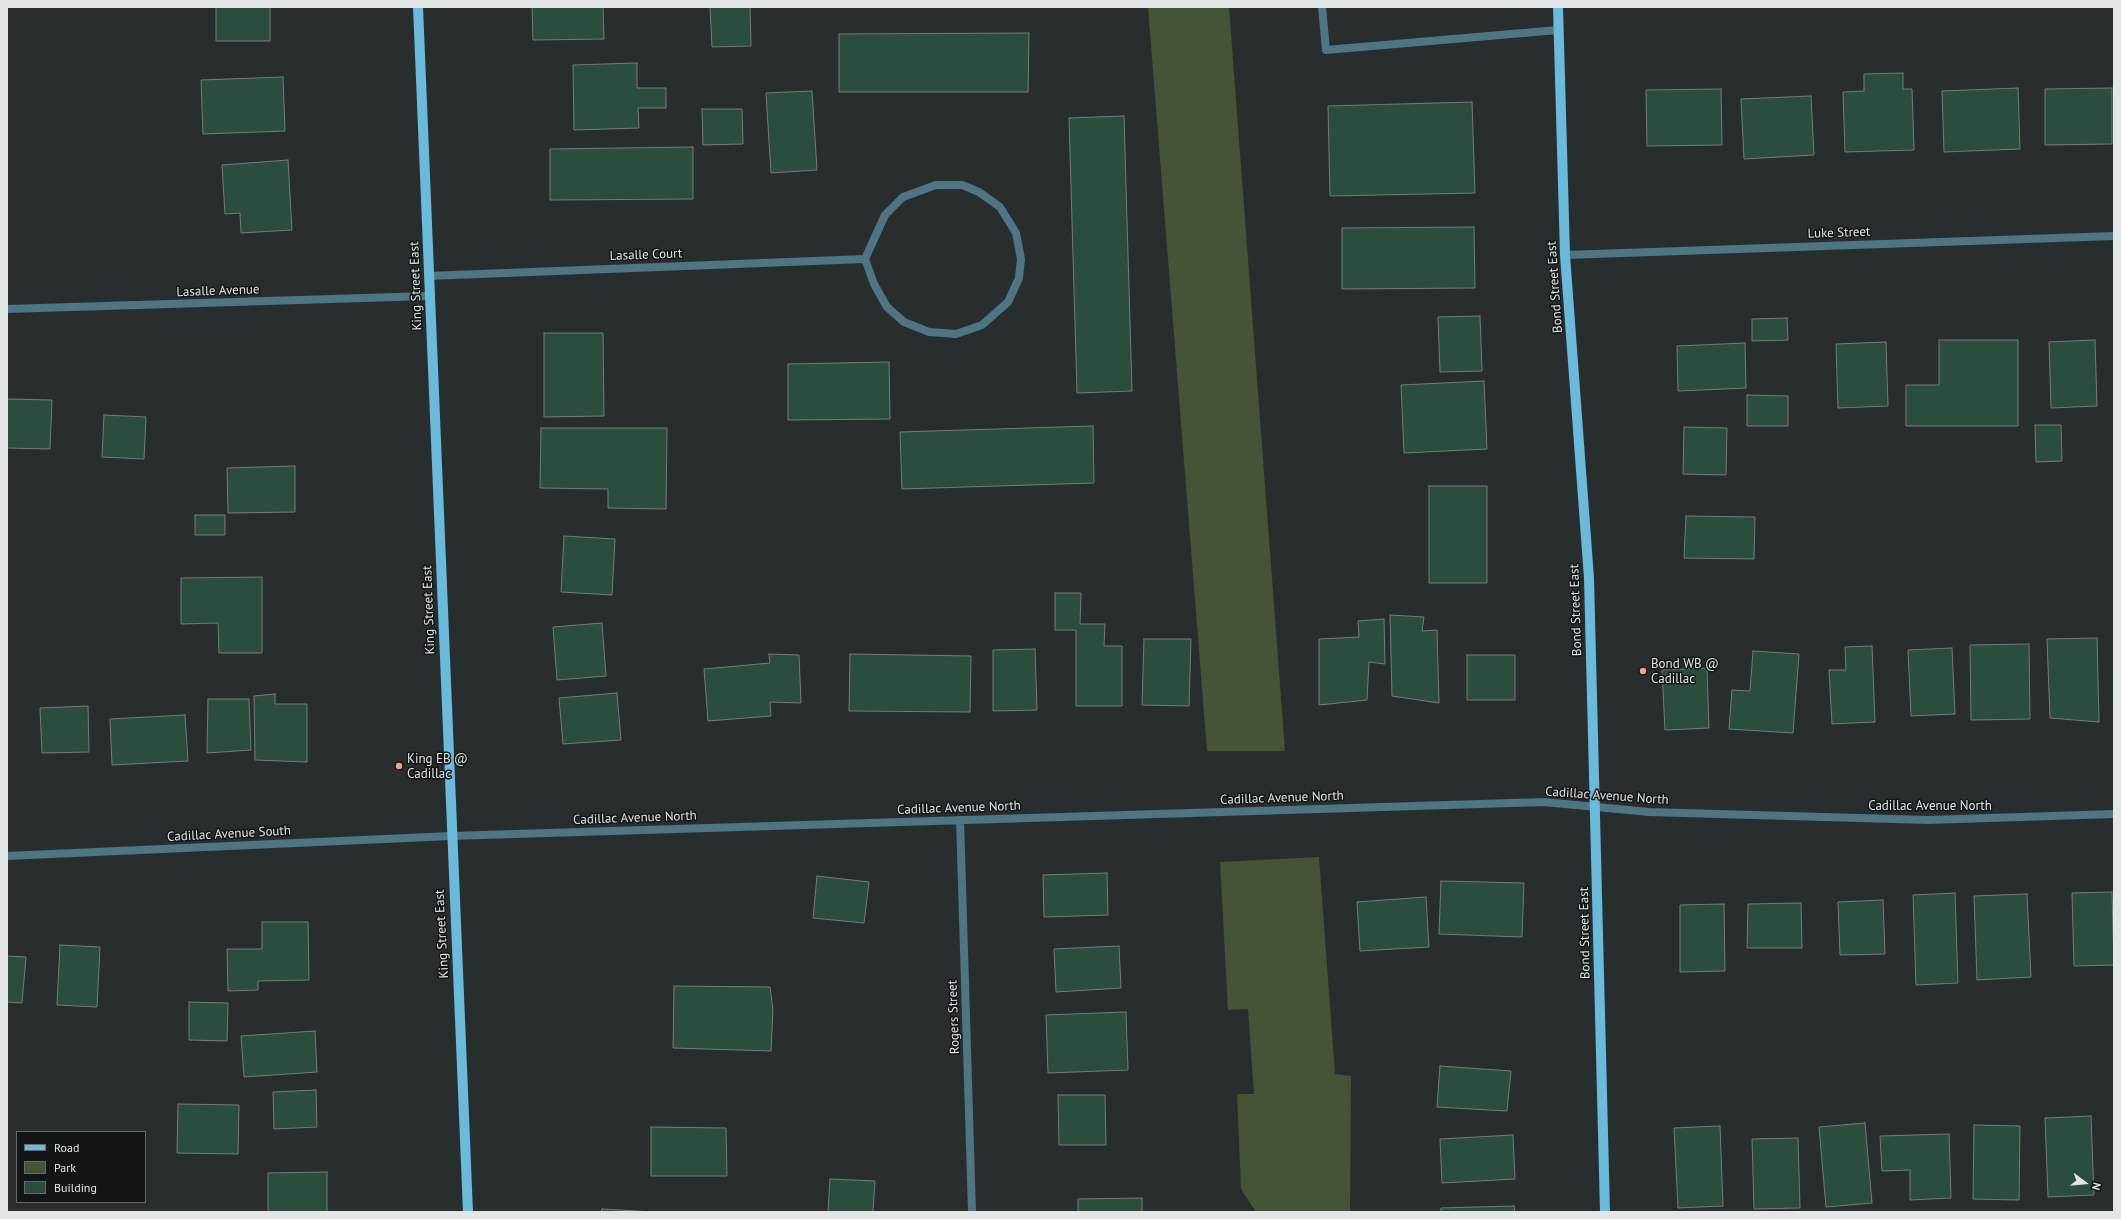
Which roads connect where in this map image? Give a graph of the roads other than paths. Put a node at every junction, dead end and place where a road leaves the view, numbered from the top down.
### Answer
1 (418, 7) edge
2 (1322, 7) edge
3 (1558, 7) edge
4 (1558, 30) junction
5 (2114, 236) edge
6 (1565, 255) junction
7 (865, 259) junction
8 (428, 276) junction
9 (429, 296) junction
10 (7, 309) edge
11 (1596, 808) junction
12 (2114, 814) edge
13 (960, 820) junction
14 (451, 836) junction
15 (7, 856) edge
16 (468, 1212) edge
17 (972, 1212) edge
18 (1605, 1212) edge

1 - 8 main road, King Street East
2 - 4 street
3 - 4 main road, Bond Street East
4 - 6 main road, Bond Street East
5 - 6 street, Luke Street
6 - 11 main road, Bond Street East
7 - 7 street
7 - 8 street, Lasalle Court
8 - 9 main road, King Street East
9 - 10 street, Lasalle Avenue
9 - 14 main road, King Street East
11 - 12 street, Cadillac Avenue North
11 - 13 street, Cadillac Avenue North
11 - 18 main road, Bond Street East
13 - 14 street, Cadillac Avenue North
13 - 17 street, Rogers Street
14 - 15 street, Cadillac Avenue South
14 - 16 main road, King Street East

